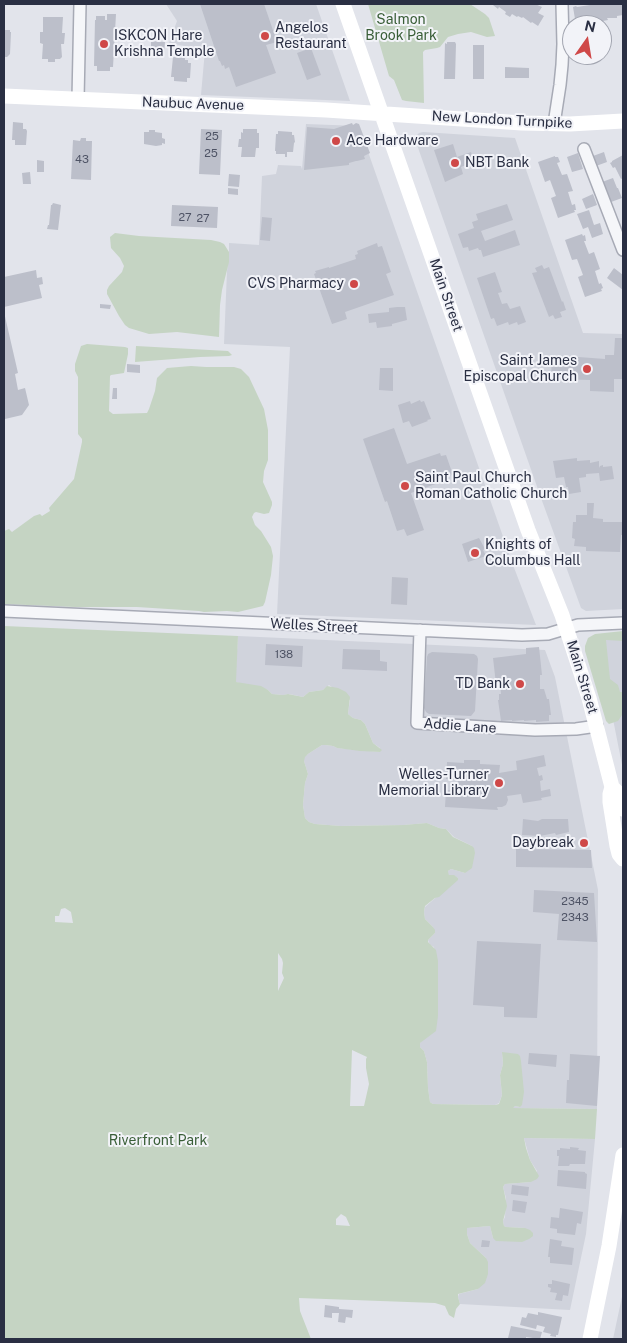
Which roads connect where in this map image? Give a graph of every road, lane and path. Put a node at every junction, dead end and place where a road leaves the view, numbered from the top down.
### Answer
1 (80, 4) edge
2 (342, 4) edge
3 (562, 4) edge
4 (4, 96) edge
5 (78, 99) junction
6 (381, 113) junction
7 (623, 121) edge
8 (554, 124) junction
9 (584, 150) dead end
10 (623, 250) edge
11 (4, 611) edge
12 (623, 623) edge
13 (566, 628) junction
14 (420, 630) junction
15 (597, 726) junction
16 (612, 787) junction
17 (623, 809) edge
18 (623, 859) edge
19 (623, 1155) edge
20 (620, 1196) edge
21 (590, 1339) edge

1 - 5 street
2 - 6 main road, Main Street
3 - 8 street
4 - 5 main road, Naubuc Avenue
5 - 6 main road, Naubuc Avenue
6 - 8 main road, New London Turnpike
6 - 13 main road, Main Street
7 - 8 main road, New London Turnpike
9 - 10 street
11 - 14 street, Welles Street
12 - 13 street, Welles Street
13 - 14 street, Welles Street
13 - 15 main road, Main Street
14 - 15 street, Addie Lane
15 - 16 main road, Main Street
16 - 17 main road, Main Street
16 - 18 main road, Main Street
19 - 20 main road
20 - 21 main road

